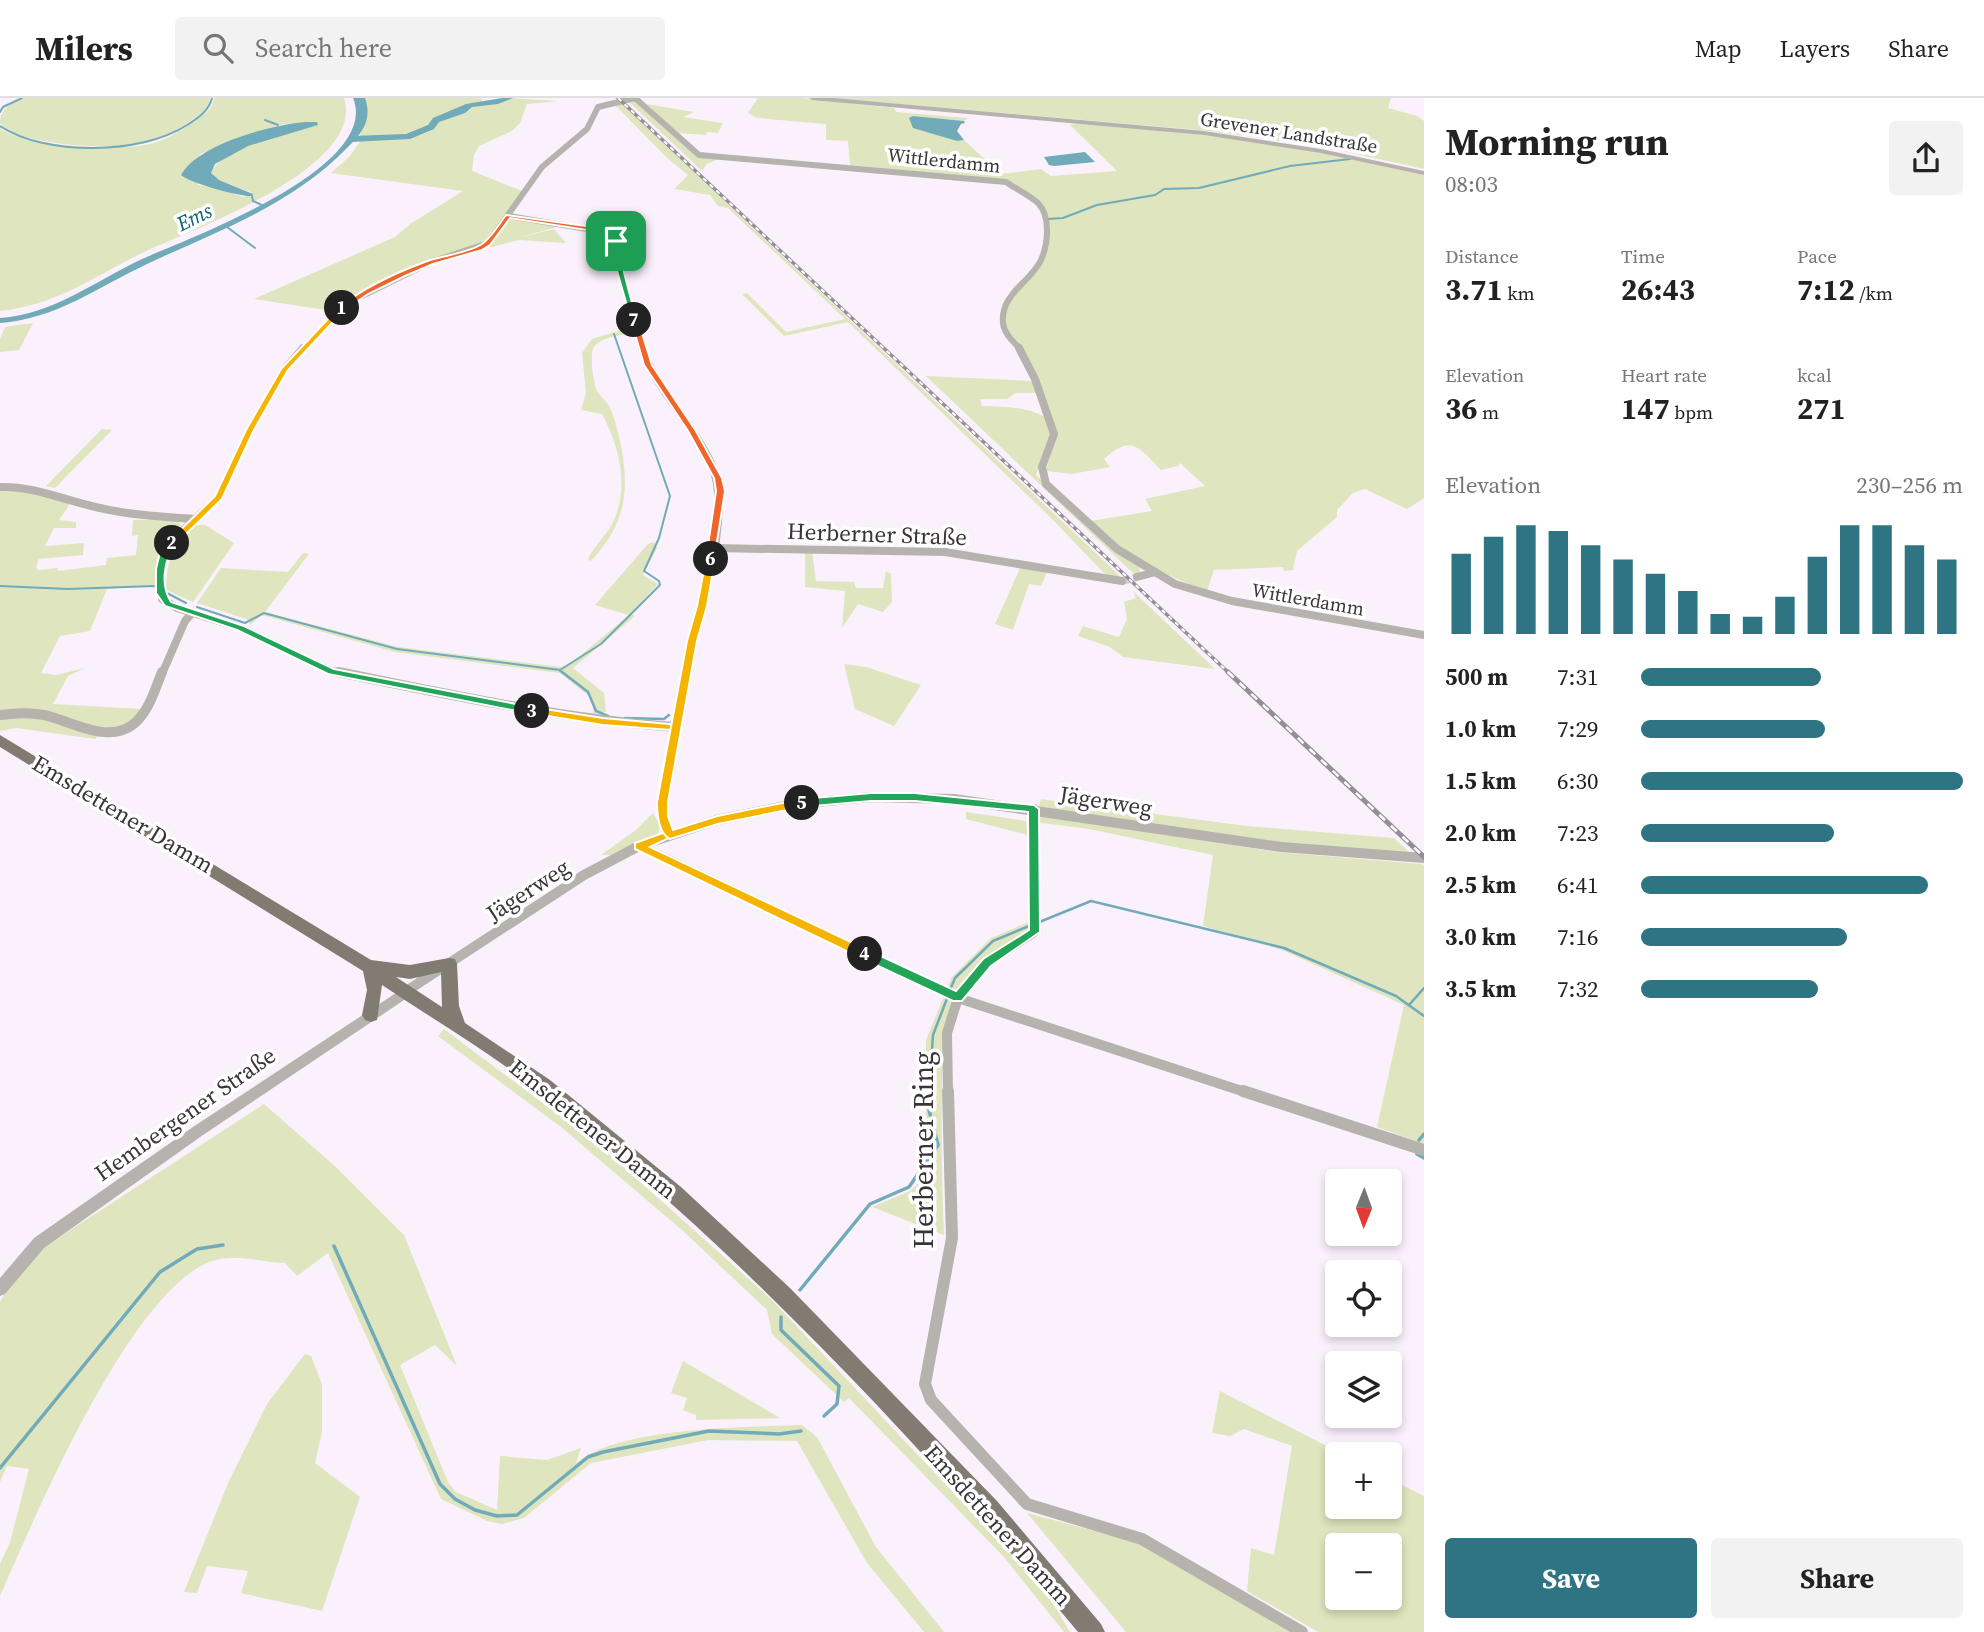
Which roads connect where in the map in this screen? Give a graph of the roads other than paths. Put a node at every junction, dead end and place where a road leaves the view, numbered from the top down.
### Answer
1 (635, 98) edge
2 (813, 98) edge
3 (1424, 173) edge
4 (509, 216) junction
5 (0, 487) edge
6 (196, 519) junction
7 (713, 548) junction
8 (1152, 573) junction
9 (1137, 577) tunnel mouth
10 (1122, 581) tunnel mouth
11 (192, 613) junction
12 (1424, 635) edge
13 (0, 715) edge
14 (676, 727) junction
15 (0, 740) edge
16 (1034, 809) junction
17 (670, 835) junction
18 (639, 846) junction
19 (1424, 858) edge
20 (449, 964) junction
21 (370, 966) junction
22 (408, 990) junction
23 (958, 998) junction
24 (370, 1016) junction
25 (457, 1024) junction
26 (1424, 1150) edge
27 (0, 1289) edge
28 (1093, 1632) edge
29 (1302, 1632) edge

1 - 4 street
1 - 8 street, Wittlerdamm
2 - 3 street, Grevener Landstraße
4 - 6 street
4 - 7 street
5 - 6 street
6 - 11 street
7 - 10 street, Herberner Straße
7 - 14 street
8 - 9 street
8 - 12 street, Wittlerdamm
11 - 13 street
11 - 14 street
14 - 17 street
15 - 21 main road, Emsdettener Damm
16 - 17 street, Jägerweg
16 - 19 street, Jägerweg
16 - 23 street, Herberner Ring
17 - 18 street, Jägerweg
18 - 20 street, Jägerweg
18 - 23 street
20 - 21 main road
20 - 22 street, Jägerweg
20 - 25 main road
21 - 22 main road, Emsdettener Damm
21 - 24 main road
22 - 24 street, Hembergener Straße
22 - 25 main road, Emsdettener Damm
23 - 26 street
23 - 29 street, Herberner Ring
24 - 27 street, Hembergener Straße
25 - 28 main road, Emsdettener Damm

